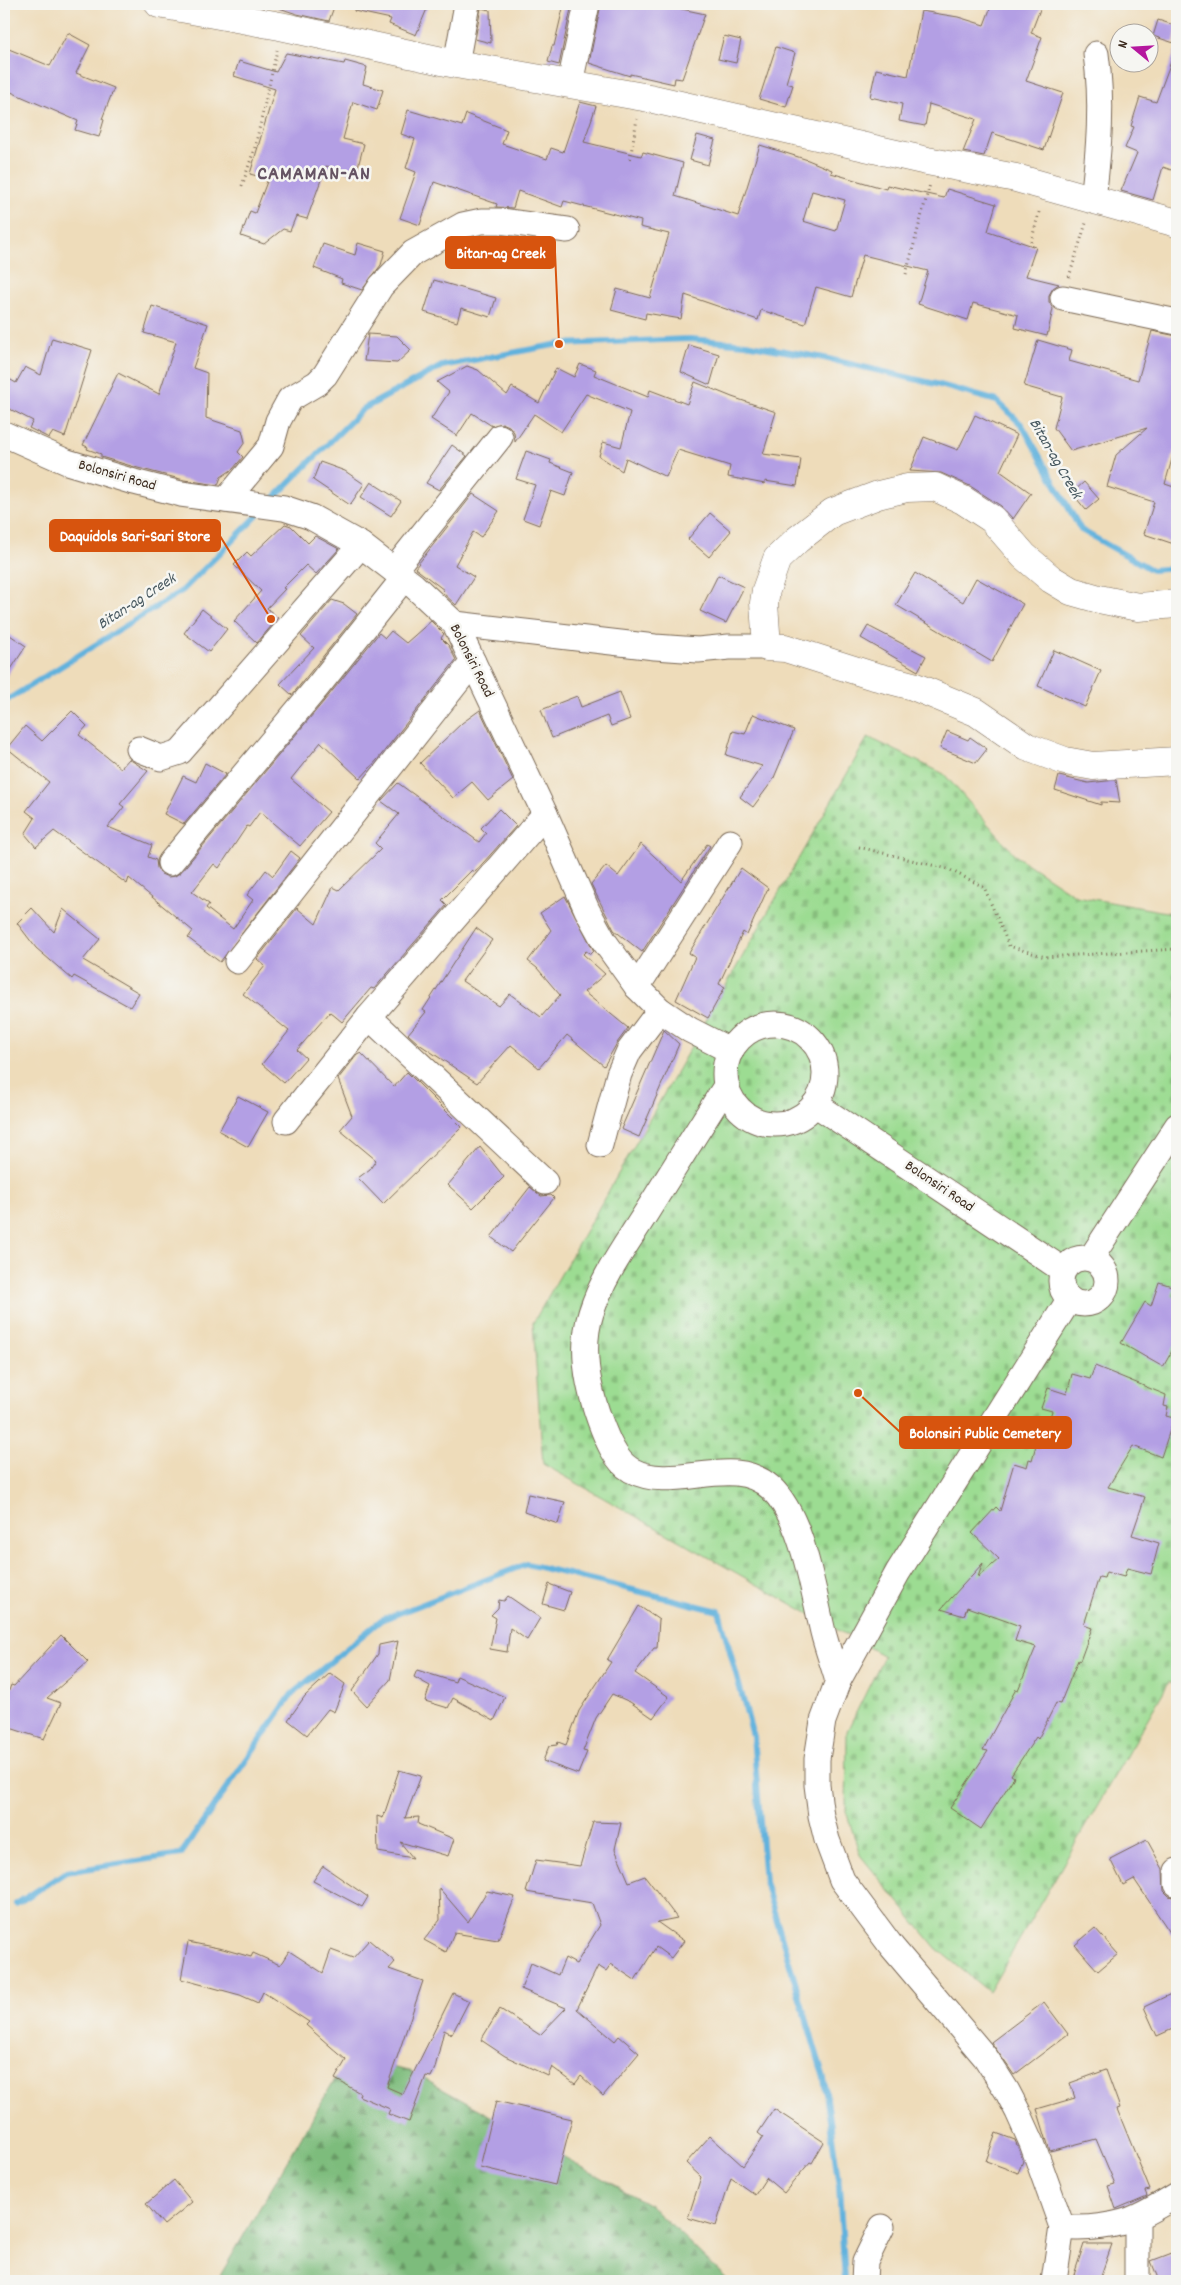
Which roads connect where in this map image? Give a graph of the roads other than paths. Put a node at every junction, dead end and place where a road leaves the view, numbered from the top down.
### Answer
1 (159, 4) edge
2 (467, 4) edge
3 (587, 4) edge
4 (1096, 54) dead end
5 (456, 64) junction
6 (570, 83) junction
7 (1093, 198) junction
8 (1177, 224) edge
9 (567, 230) dead end
10 (1063, 298) road end
11 (1177, 322) edge
12 (4, 434) edge
13 (500, 437) dead end
14 (234, 502) junction
15 (361, 545) junction
16 (399, 574) junction
17 (1177, 604) edge
18 (455, 624) junction
19 (767, 647) junction
20 (472, 662) junction
21 (139, 749) dead end
22 (1177, 761) edge
23 (545, 814) junction
24 (730, 842) dead end
25 (170, 863) dead end
26 (237, 961) dead end
27 (637, 987) junction
28 (660, 1010) junction
29 (369, 1017) junction
30 (731, 1051) junction
31 (726, 1086) junction
32 (815, 1104) junction
33 (286, 1121) dead end
34 (1177, 1126) edge
35 (600, 1145) dead end
36 (545, 1182) dead end
37 (1091, 1258) junction
38 (1063, 1270) junction
39 (1069, 1300) junction
40 (838, 1681) junction
41 (1177, 1871) edge
42 (1177, 1884) edge
43 (1177, 2195) edge
44 (1137, 2218) junction
45 (882, 2226) dead end
46 (1062, 2227) junction
47 (864, 2281) edge
48 (1054, 2281) edge
49 (1137, 2281) edge

1 - 5 main road
2 - 5 street
3 - 6 street
4 - 7 street
5 - 6 main road
6 - 7 main road
7 - 8 main road
9 - 14 street
10 - 11 street
12 - 14 street, Bolonsiri Road
13 - 16 street
14 - 15 street, Bolonsiri Road
15 - 16 street, Bolonsiri Road
15 - 21 street
16 - 18 street, Bolonsiri Road
16 - 25 street
17 - 19 main road
18 - 19 street
18 - 20 street, Bolonsiri Road
19 - 22 main road
20 - 23 street, Bolonsiri Road
20 - 26 street
23 - 27 street, Bolonsiri Road
23 - 29 street
24 - 27 street
27 - 28 street, Bolonsiri Road
28 - 30 street, Bolonsiri Road
28 - 35 street
29 - 33 street
29 - 36 street
30 - 31 street
30 - 32 street
31 - 32 street
31 - 40 street
32 - 38 street, Bolonsiri Road
34 - 37 street
37 - 38 street
37 - 39 street
38 - 39 street
39 - 40 street
40 - 46 street
41 - 42 street
43 - 44 street
44 - 46 street
44 - 49 street
45 - 47 street
46 - 48 street

